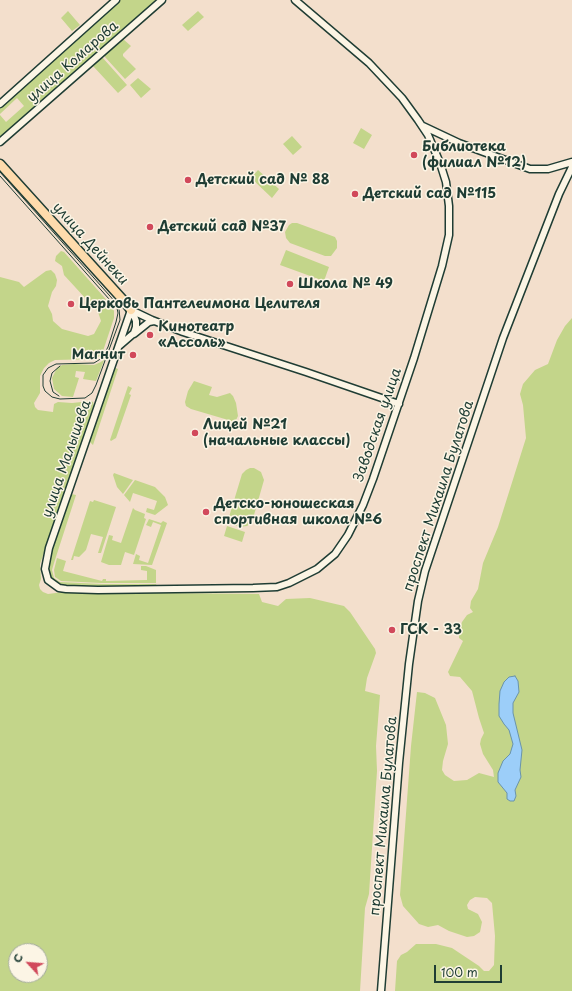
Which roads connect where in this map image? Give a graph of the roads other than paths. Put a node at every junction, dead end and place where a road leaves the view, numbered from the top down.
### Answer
1 (116, 0) edge
2 (162, 0) edge
3 (295, 0) edge
4 (0, 104) edge
5 (422, 126) junction
6 (442, 136) junction
7 (0, 142) edge
8 (433, 147) junction
9 (572, 162) edge
10 (0, 164) edge
11 (572, 167) edge
12 (131, 310) junction
13 (153, 321) junction
14 (130, 337) junction
15 (118, 347) junction
16 (399, 404) junction
17 (48, 580) joint
18 (381, 991) edge

1 - 4 street, улица Комарова
2 - 7 street, улица Комарова
3 - 5 street, Заводская улица
5 - 6 street, Заводская улица
5 - 8 street, Заводская улица
6 - 8 street
6 - 9 street, Заводская улица
8 - 16 street, Заводская улица
10 - 12 main road, улица Дейнеки
11 - 18 street, проспект Михаила Булатова
12 - 13 street, улица Дейнеки
12 - 14 street
12 - 15 street, улица Малышева
13 - 14 street
13 - 16 street, улица Дейнеки
14 - 15 street
15 - 17 street, улица Малышева
16 - 17 street, Заводская улица

